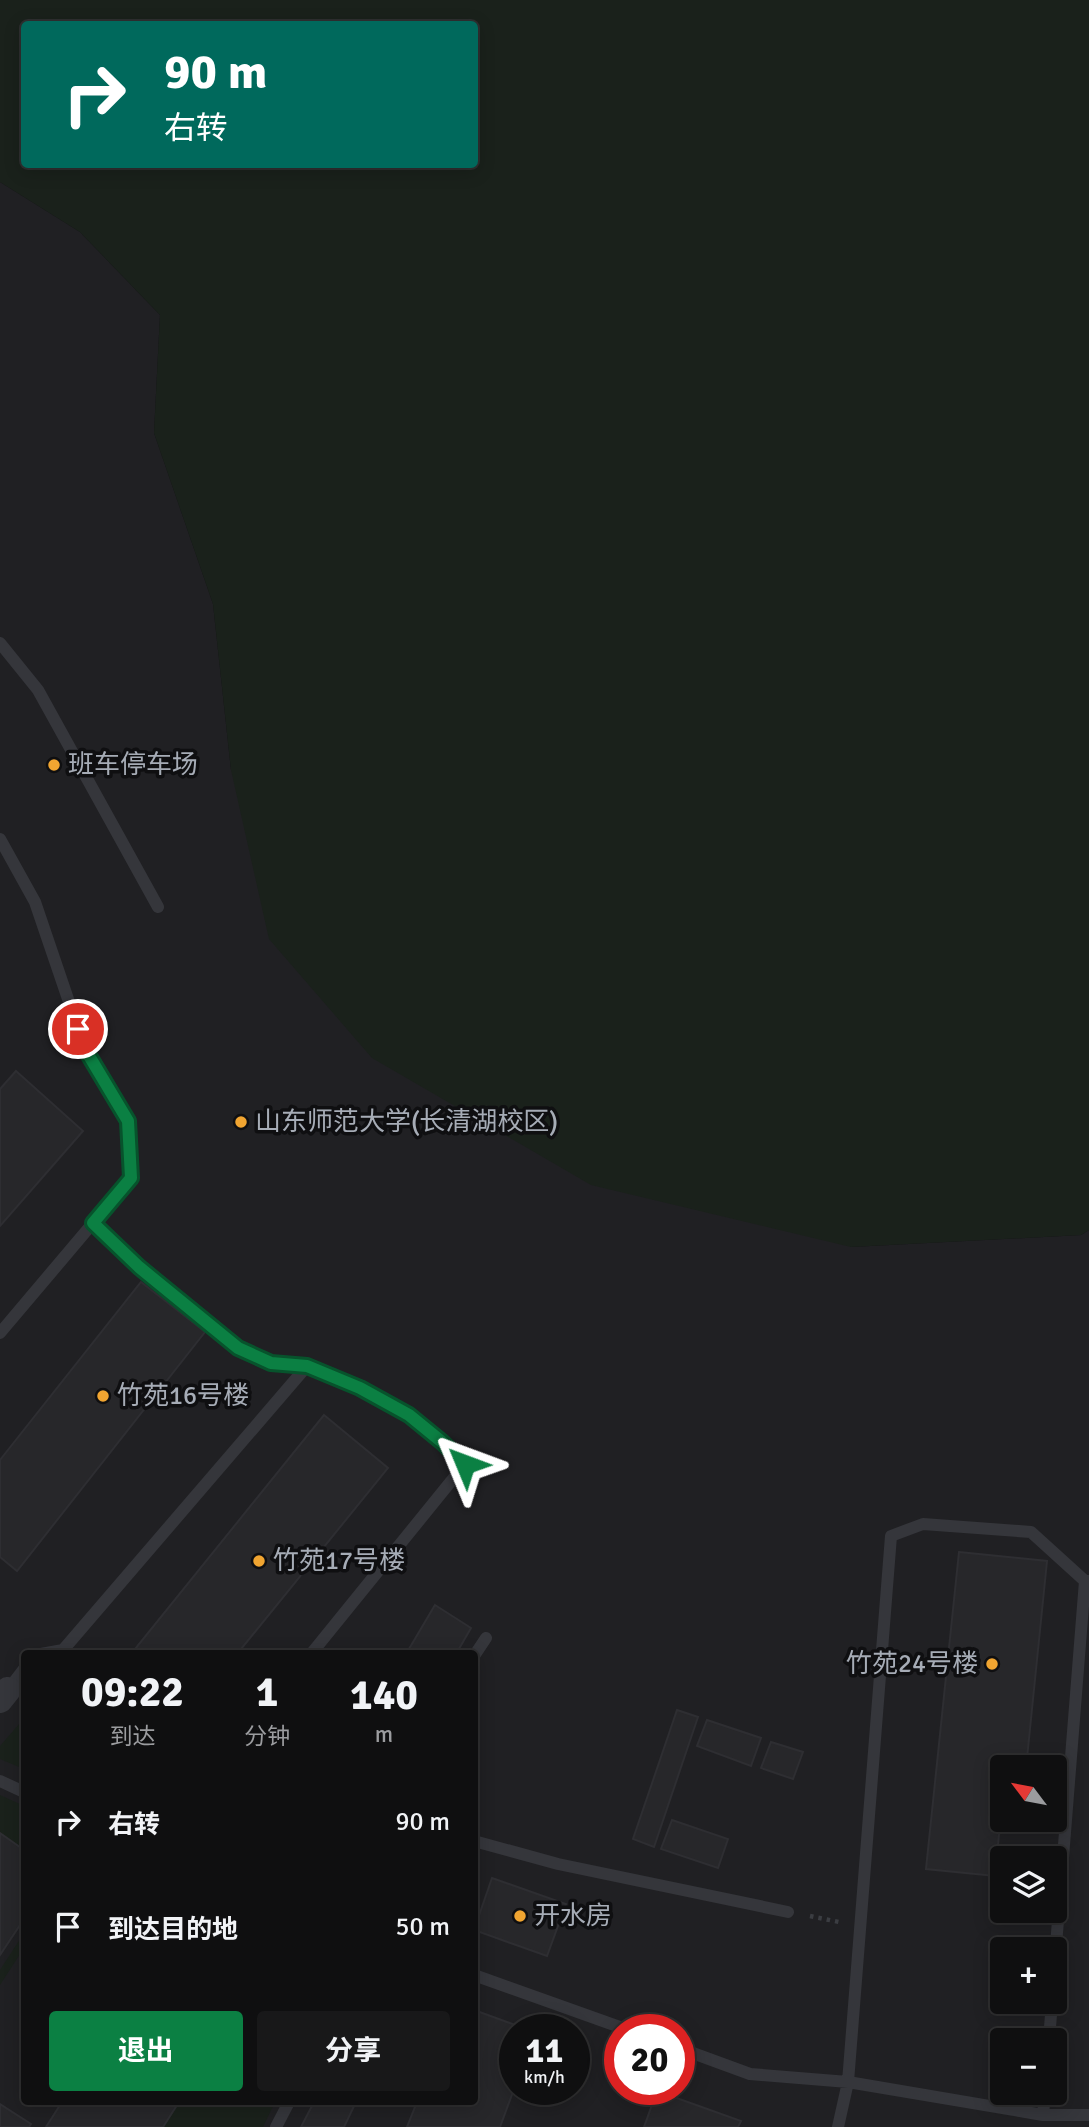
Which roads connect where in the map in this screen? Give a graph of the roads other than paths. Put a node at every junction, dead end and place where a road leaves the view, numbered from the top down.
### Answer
1 (0, 643) edge
2 (0, 839) edge
3 (158, 907) dead end
4 (93, 1223) junction
5 (0, 1333) edge
6 (307, 1366) junction
7 (1087, 1581) edge
8 (485, 1638) dead end
9 (63, 1650) edge
10 (314, 1650) edge
11 (478, 1650) edge
12 (21, 1673) edge
13 (6, 1691) edge
14 (0, 1781) edge
15 (21, 1791) edge
16 (478, 1842) edge
17 (788, 1912) road end
18 (1057, 1937) edge
19 (478, 1976) edge
20 (604, 2021) edge
21 (695, 2054) edge
22 (848, 2082) junction
23 (287, 2105) edge
24 (1044, 2105) edge
25 (1043, 2115) junction
26 (1089, 2115) edge
27 (276, 2127) edge
28 (838, 2127) edge

1 - 3 lane
2 - 4 lane
4 - 5 lane
4 - 6 lane
6 - 9 lane
6 - 10 lane
7 - 18 lane
7 - 22 lane
8 - 11 lane
12 - 13 lane
14 - 15 lane
16 - 17 lane
19 - 20 lane
21 - 22 lane
22 - 25 lane
22 - 28 lane
23 - 27 lane
24 - 25 lane
25 - 26 lane

